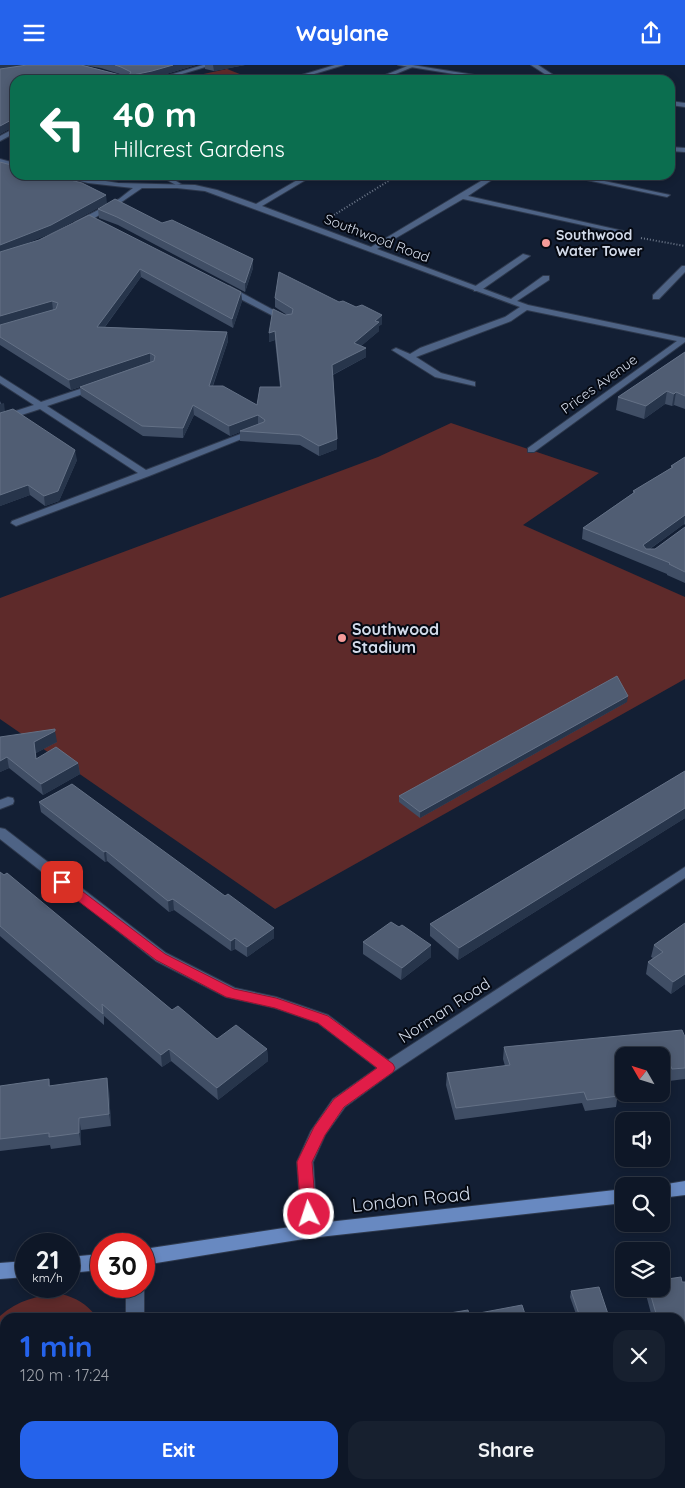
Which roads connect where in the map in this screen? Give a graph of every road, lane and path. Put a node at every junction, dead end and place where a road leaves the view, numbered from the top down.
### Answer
1 (209, 65) edge
2 (341, 65) edge
3 (401, 65) edge
4 (534, 65) edge
5 (412, 66) junction
6 (174, 75) edge
7 (306, 75) edge
8 (389, 75) edge
9 (470, 75) edge
10 (550, 75) edge
11 (85, 180) edge
12 (170, 180) edge
13 (302, 180) edge
14 (390, 180) edge
15 (488, 180) edge
16 (591, 180) edge
17 (178, 184) junction
18 (140, 186) junction
19 (667, 195) dead end
20 (462, 197) junction
21 (258, 206) junction
22 (334, 215) dead end
23 (88, 218) junction
24 (97, 221) edge
25 (71, 229) edge
26 (624, 232) joint
27 (685, 246) edge
28 (372, 249) junction
29 (526, 256) dead end
30 (685, 268) edge
31 (546, 278) dead end
32 (218, 284) edge
33 (477, 289) junction
34 (656, 297) dead end
35 (511, 302) junction
36 (526, 307) junction
37 (288, 320) edge
38 (684, 340) edge
39 (396, 350) dead end
40 (411, 358) junction
41 (0, 379) edge
42 (105, 383) edge
43 (472, 384) dead end
44 (40, 405) junction
45 (0, 419) edge
46 (259, 430) edge
47 (531, 450) dead end
48 (146, 474) junction
49 (16, 523) dead end
50 (0, 832) edge
51 (685, 872) edge
52 (388, 1068) junction
53 (685, 1188) edge
54 (670, 1190) edge
55 (615, 1197) edge
56 (310, 1231) junction
57 (155, 1255) edge
58 (15, 1270) edge
59 (0, 1271) edge
60 (135, 1298) edge
61 (135, 1313) edge

1 - 6 street
2 - 7 street
3 - 5 street
4 - 10 street
5 - 8 street
5 - 9 street
11 - 18 street, Southwood Road
12 - 17 street
13 - 21 street
14 - 22 path
15 - 20 street
16 - 19 street
17 - 18 street, Southwood Road
17 - 21 street, Southwood Road
18 - 23 street
20 - 26 street
20 - 28 street
21 - 28 street, Southwood Road
23 - 24 street
23 - 25 street
26 - 27 path
28 - 33 street, Southwood Road
29 - 33 street
30 - 34 street
31 - 35 street
32 - 37 street
33 - 35 street, Southwood Road
35 - 36 street, Southwood Road
36 - 38 street, Southwood Road
36 - 40 street
38 - 47 street, Prices Avenue
39 - 40 street
40 - 43 street
41 - 44 street
42 - 44 street
44 - 45 street
44 - 48 street
46 - 48 street
48 - 49 street
50 - 52 street
51 - 52 street, Norman Road
52 - 56 street, Norman Road
53 - 54 main road
55 - 56 main road, London Road
56 - 57 main road, London Road
58 - 59 main road
60 - 61 street

